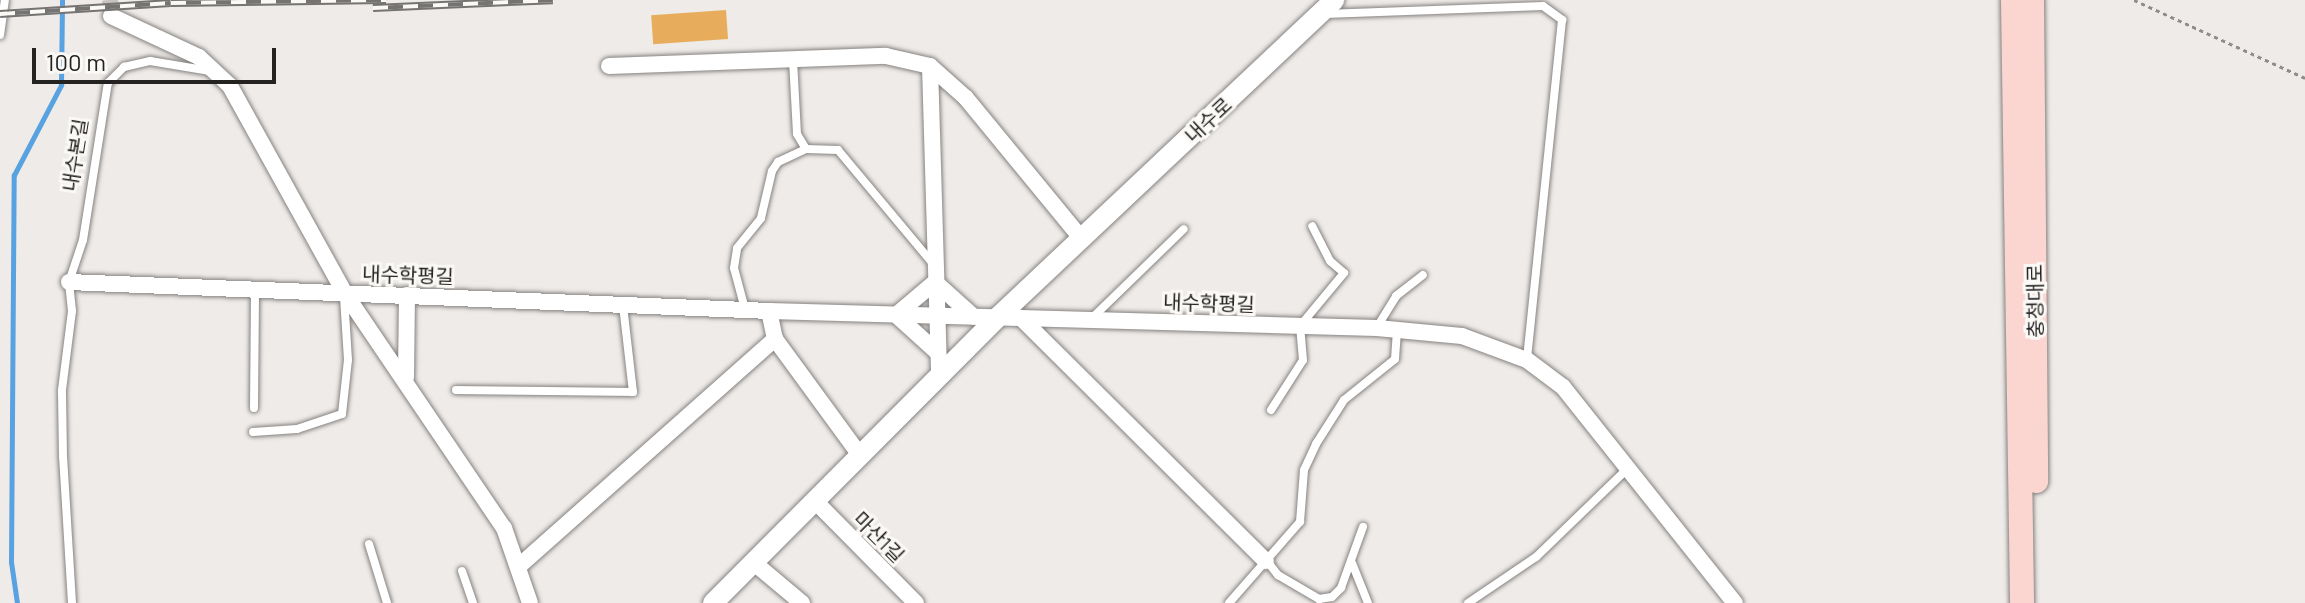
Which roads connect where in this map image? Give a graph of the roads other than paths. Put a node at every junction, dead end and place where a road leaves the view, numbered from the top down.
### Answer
1 (5, 0) edge
2 (2013, 0) edge
3 (2032, 0) edge
4 (1327, 7) edge
5 (111, 16) dead end
6 (0, 35) edge
7 (2023, 51) junction
8 (792, 57) junction
9 (609, 66) dead end
10 (930, 66) junction
11 (216, 72) junction
12 (806, 149) junction
13 (1312, 226) dead end
14 (1184, 229) dead end
15 (1082, 239) junction
16 (935, 274) junction
17 (1423, 275) dead end
18 (69, 282) junction
19 (255, 289) junction
20 (344, 292) junction
21 (407, 295) junction
22 (623, 305) junction
23 (745, 309) junction
24 (769, 311) junction
25 (896, 315) junction
26 (936, 317) junction
27 (974, 317) junction
28 (998, 317) junction
29 (1021, 318) junction
30 (1090, 320) junction
31 (1300, 326) junction
32 (1377, 328) junction
33 (1397, 329) junction
34 (775, 339) junction
35 (937, 352) junction
36 (1527, 360) junction
37 (939, 376) junction
38 (406, 377) junction
39 (456, 390) dead end
40 (254, 408) dead end
41 (1271, 410) dead end
42 (253, 432) dead end
43 (860, 455) junction
44 (1627, 469) junction
45 (814, 500) junction
46 (1363, 527) dead end
47 (369, 544) dead end
48 (1266, 561) junction
49 (753, 562) junction
50 (1352, 562) junction
51 (518, 567) junction
52 (462, 571) dead end
53 (719, 601) edge
54 (72, 603) edge
55 (387, 603) edge
56 (473, 603) edge
57 (530, 603) edge
58 (802, 603) edge
59 (916, 603) edge
60 (1229, 603) edge
61 (1368, 603) edge
62 (1468, 603) edge
63 (1735, 603) edge
64 (2022, 603) edge
65 (2038, 603) edge

1 - 6 lane
2 - 7 main road
3 - 7 main road, 충청대로
4 - 15 street, 내수로
4 - 36 lane
5 - 11 street
7 - 64 main road, 충청대로
7 - 65 main road, 충청대로
8 - 9 street
8 - 10 street
8 - 12 lane
10 - 15 street
10 - 16 street
11 - 18 lane, 내수본길
11 - 20 street
12 - 16 lane
12 - 23 lane
13 - 31 lane
14 - 30 lane
15 - 28 street, 내수로
16 - 25 street
16 - 26 street
16 - 27 street
17 - 32 lane
18 - 19 street, 내수학평길
18 - 54 lane, 내수본길
19 - 20 street, 내수학평길
19 - 40 lane
20 - 21 street, 내수학평길
20 - 38 street
20 - 42 lane
21 - 22 street, 내수학평길
21 - 38 street
22 - 23 street, 내수학평길
22 - 39 lane
23 - 24 street, 내수학평길
24 - 25 street, 내수학평길
24 - 34 street
25 - 26 street, 내수학평길
25 - 35 street
26 - 27 street, 내수학평길
26 - 35 street
27 - 28 street, 내수학평길
28 - 29 street, 내수학평길
28 - 37 street, 내수로
29 - 30 street, 내수학평길
29 - 48 street
30 - 31 street, 내수학평길
31 - 32 street, 내수학평길
31 - 41 lane
32 - 33 street, 내수학평길
33 - 36 street, 내수학평길
33 - 48 lane
34 - 43 street
34 - 51 street
35 - 37 street
36 - 44 street, 내수학평길
37 - 43 street, 내수로
38 - 51 street
43 - 45 street, 내수로
44 - 62 lane
44 - 63 street, 내수학평길
45 - 49 street, 내수로
45 - 59 street, 마산1길
46 - 50 lane
47 - 55 lane
48 - 50 lane
48 - 60 lane
49 - 53 street, 내수로
49 - 58 street
50 - 61 lane
51 - 57 street
52 - 56 lane

